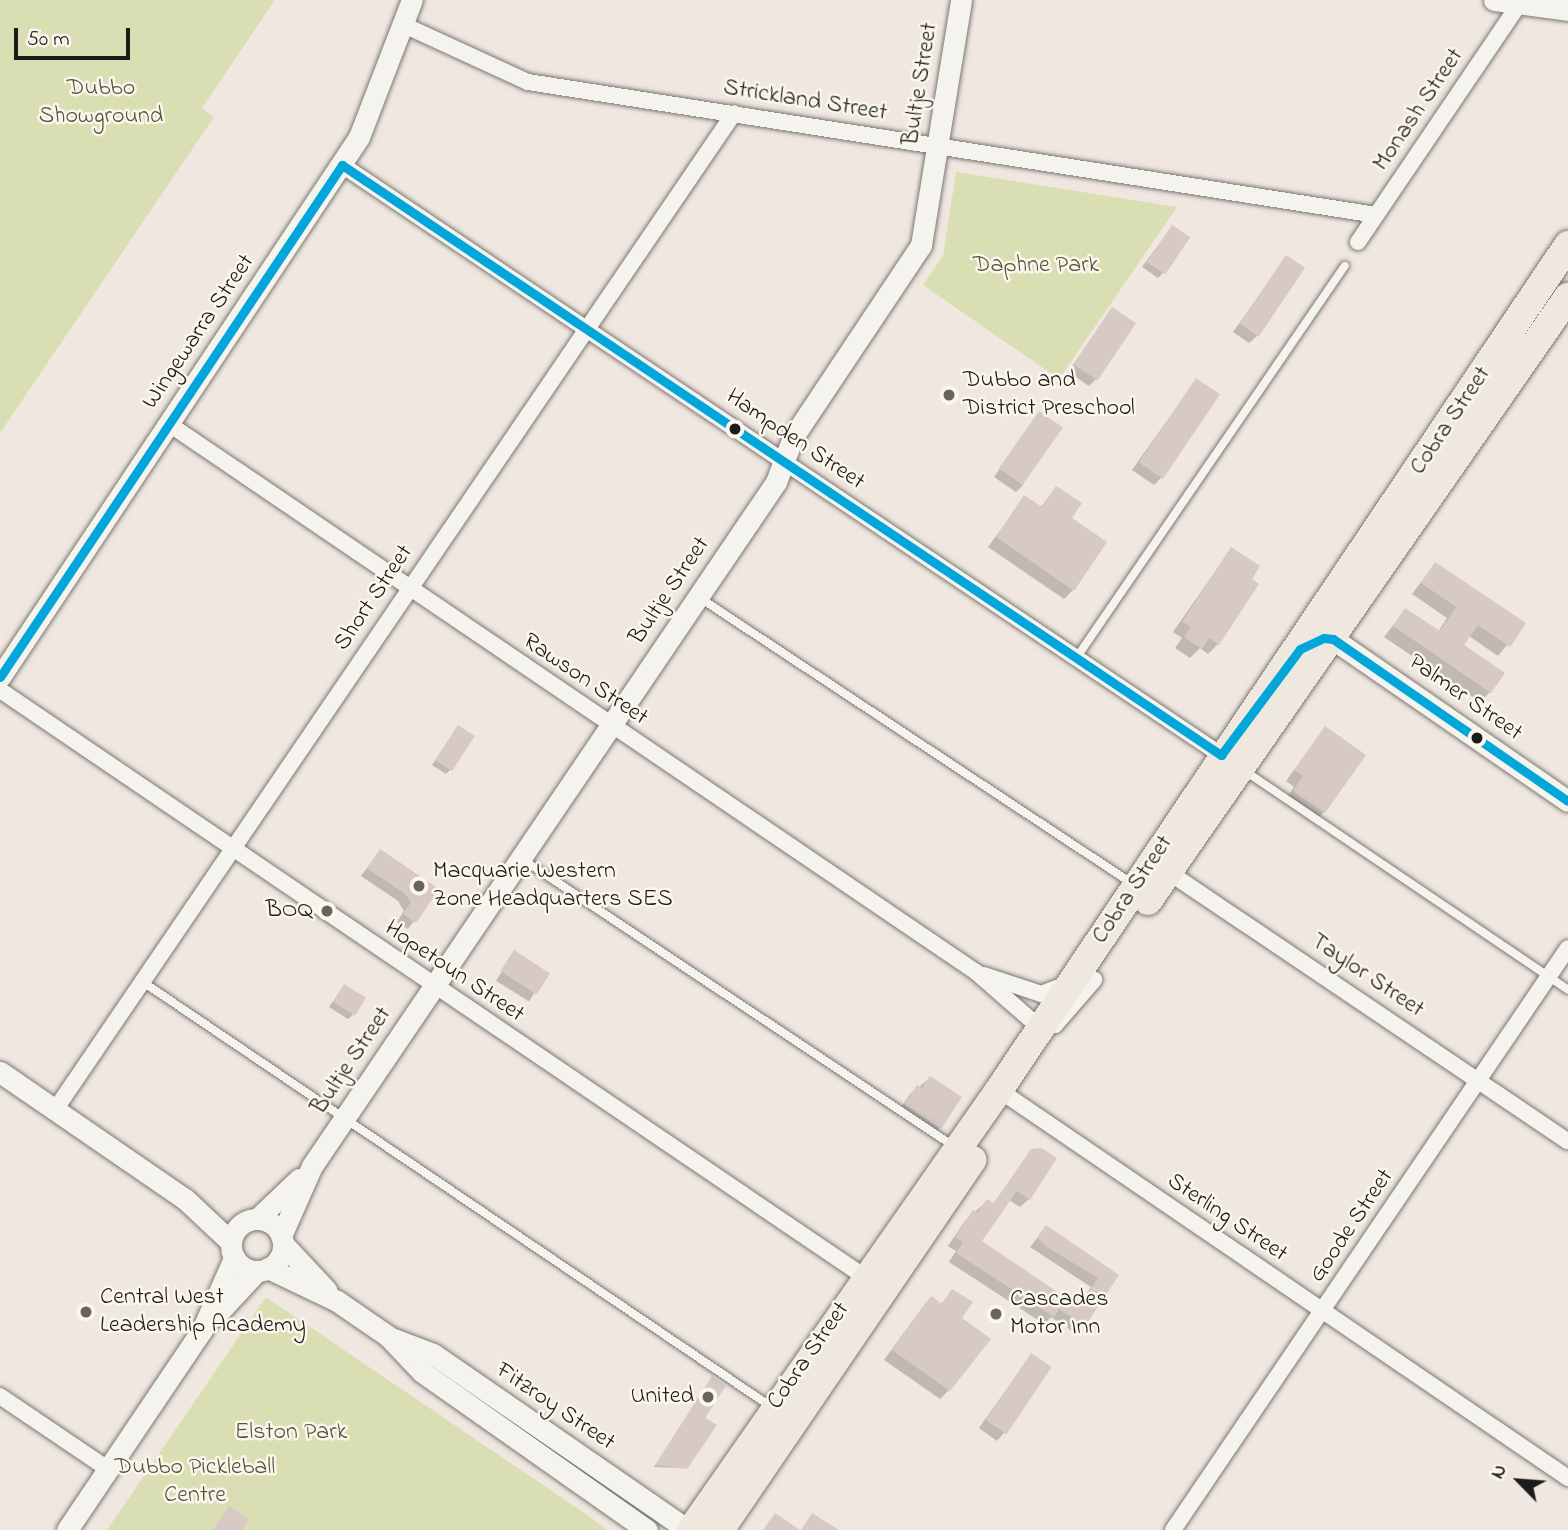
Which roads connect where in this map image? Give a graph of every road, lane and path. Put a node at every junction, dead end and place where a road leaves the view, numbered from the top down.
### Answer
1 (412, 0) edge
2 (961, 0) edge
3 (1494, 0) edge
4 (1518, 4) junction
5 (1568, 10) edge
6 (404, 25) junction
7 (734, 113) junction
8 (937, 145) junction
9 (342, 165) junction
10 (1376, 215) junction
11 (1358, 242) dead end
12 (1566, 252) edge
13 (1345, 266) dead end
14 (1568, 297) edge
15 (586, 327) junction
16 (169, 424) junction
17 (784, 460) junction
18 (409, 588) junction
19 (698, 596) junction
20 (1333, 639) junction
21 (1077, 657) junction
22 (1279, 674) junction
23 (0, 677) edge
24 (0, 690) edge
25 (611, 725) junction
26 (1230, 761) junction
27 (1568, 801) edge
28 (233, 850) junction
29 (520, 858) junction
30 (1170, 870) junction
31 (1137, 884) junction
32 (1568, 948) edge
33 (976, 972) junction
34 (1549, 976) junction
35 (1083, 980) junction
36 (143, 982) junction
37 (435, 986) junction
38 (1568, 990) edge
39 (1039, 1027) junction
40 (0, 1072) edge
41 (1478, 1079) junction
42 (1006, 1095) junction
43 (55, 1110) junction
44 (346, 1116) junction
45 (1568, 1141) edge
46 (957, 1149) junction
47 (312, 1166) junction
48 (186, 1199) junction
49 (251, 1221) junction
50 (282, 1240) junction
51 (232, 1250) junction
52 (262, 1270) junction
53 (874, 1283) junction
54 (337, 1301) junction
55 (1322, 1311) junction
56 (202, 1330) junction
57 (387, 1336) junction
58 (0, 1396) edge
59 (773, 1408) junction
60 (108, 1469) junction
61 (1568, 1478) edge
62 (67, 1530) edge
63 (647, 1530) edge
64 (690, 1530) edge
65 (720, 1530) edge
66 (1173, 1530) edge

1 - 6 street, Wingewarra Street
2 - 8 street, Bultje Street
3 - 4 street
4 - 5 street
4 - 10 street, Monash Street
6 - 7 street, Strickland Street
6 - 9 street, Wingewarra Street
7 - 8 street, Strickland Street
7 - 15 street, Short Street
8 - 10 street, Strickland Street
8 - 17 street, Bultje Street
9 - 15 street, Hampden Street
9 - 16 street, Wingewarra Street
10 - 11 street, Monash Street
12 - 22 highway, Cobra Street
13 - 21 lane
14 - 20 highway, Cobra Street
15 - 17 street, Hampden Street
15 - 18 street, Short Street
16 - 18 street, Rawson Street
16 - 23 street, Wingewarra Street
17 - 19 street, Bultje Street
17 - 21 street, Hampden Street
18 - 25 street, Rawson Street
18 - 28 street, Short Street
19 - 25 street, Bultje Street
19 - 31 lane
20 - 22 highway
20 - 26 highway, Cobra Street
20 - 27 street, Palmer Street
21 - 26 street, Hampden Street
22 - 26 highway, Cobra Street
24 - 28 street, Hopetoun Street
25 - 29 street, Bultje Street
25 - 33 street, Rawson Street
26 - 30 highway, Cobra Street
26 - 31 highway, Cobra Street
26 - 34 lane
28 - 36 street, Short Street
28 - 37 street, Hopetoun Street
29 - 37 street, Bultje Street
29 - 46 lane
30 - 31 street
30 - 35 highway, Cobra Street
30 - 41 street, Taylor Street
31 - 35 highway, Cobra Street
32 - 34 street, Goode Street
33 - 35 street, Rawson Street
33 - 39 street, Rawson Street
34 - 38 lane
34 - 41 street, Goode Street
35 - 39 highway, Cobra Street
35 - 42 highway, Cobra Street
36 - 43 street, Short Street
36 - 44 lane
37 - 44 street, Bultje Street
37 - 53 street, Hopetoun Street
39 - 42 highway, Cobra Street
40 - 43 street
41 - 45 street, Taylor Street
41 - 55 street, Goode Street
42 - 46 highway, Cobra Street
42 - 53 highway, Cobra Street
42 - 55 street, Sterling Street
43 - 48 street
44 - 47 street, Bultje Street
44 - 59 lane
46 - 53 highway, Cobra Street
47 - 49 street, Bultje Street
47 - 50 street, Bultje Street
48 - 49 street
48 - 51 street
49 - 50 street
49 - 51 street
50 - 52 street
50 - 54 street, Fitzroy Street
51 - 52 street
51 - 56 street
52 - 54 street, Fitzroy Street
52 - 56 street
53 - 59 highway, Cobra Street
53 - 65 highway, Cobra Street
54 - 57 street, Fitzroy Street
55 - 61 street, Sterling Street
55 - 66 street, Goode Street
56 - 60 street
57 - 63 street, Fitzroy Street
57 - 64 street, Fitzroy Street
58 - 60 street
59 - 64 highway, Cobra Street
60 - 62 street

